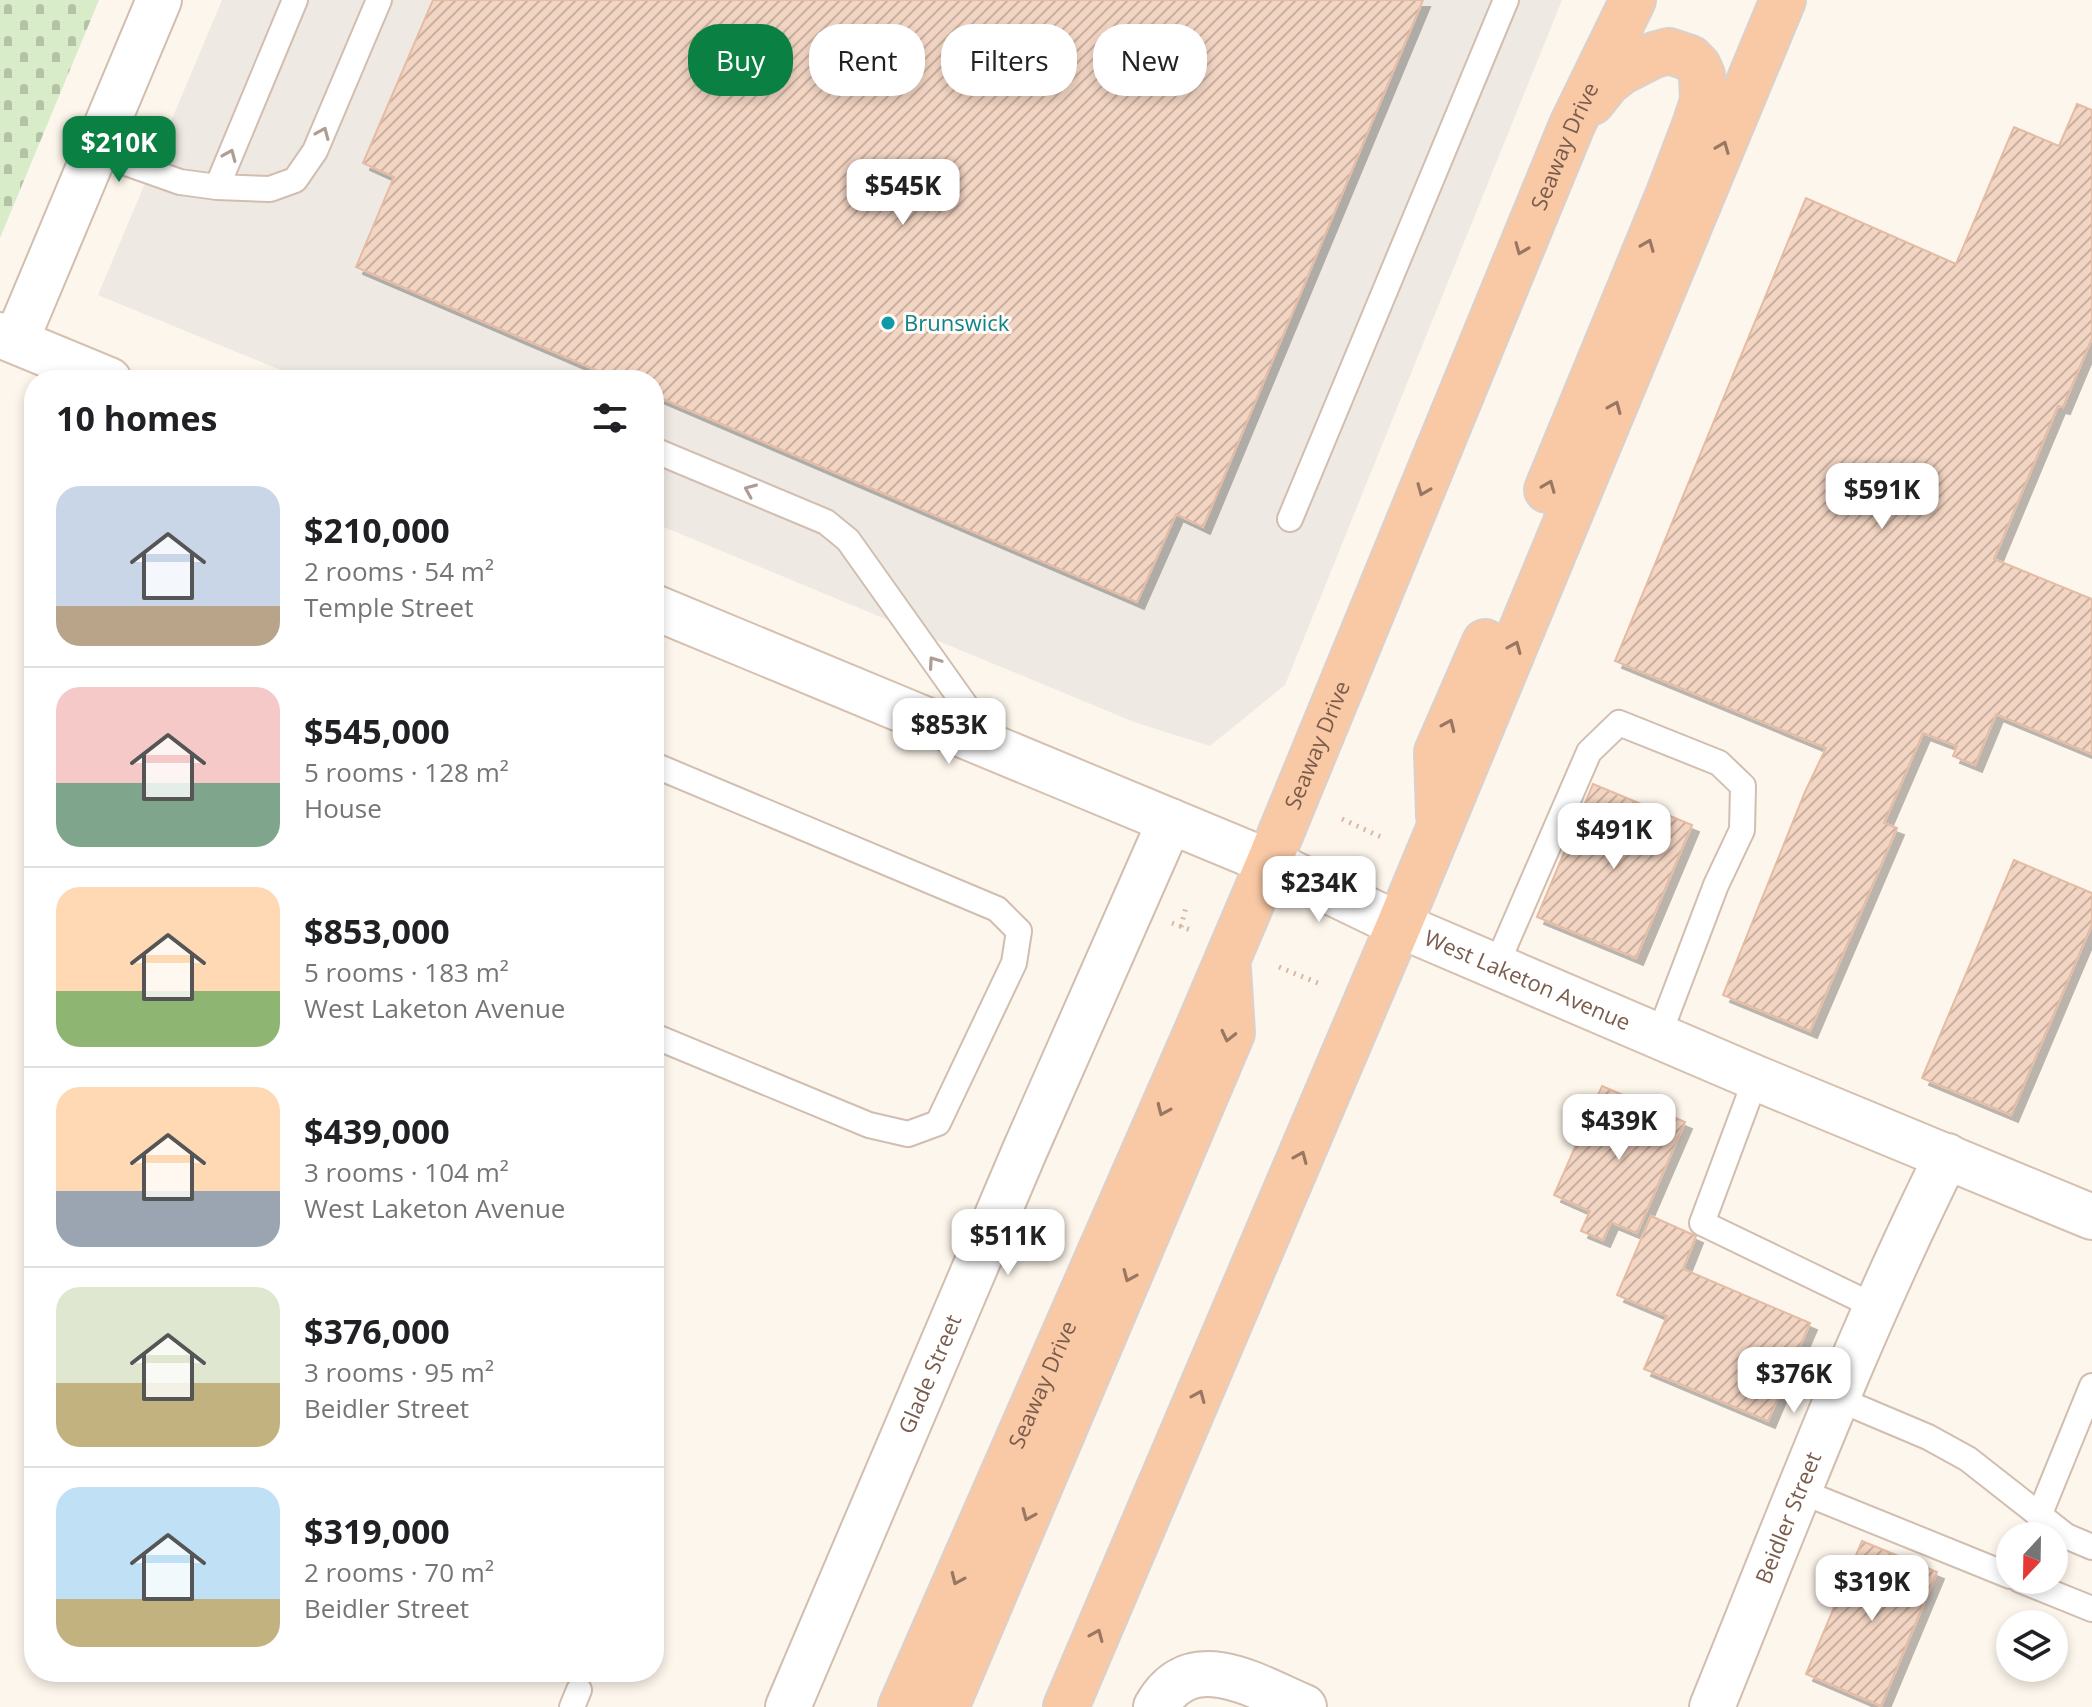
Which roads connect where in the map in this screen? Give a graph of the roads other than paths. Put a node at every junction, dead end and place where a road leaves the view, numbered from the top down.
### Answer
1 (159, 0) edge
2 (295, 0) edge
3 (379, 0) edge
4 (1506, 0) edge
5 (1633, 0) edge
6 (1783, 0) edge
7 (1572, 125) junction
8 (95, 152) junction
9 (217, 187) junction
10 (8, 338) edge
11 (85, 370) edge
12 (664, 454) edge
13 (1290, 519) dead end
14 (664, 611) edge
15 (996, 748) junction
16 (664, 769) edge
17 (1170, 821) junction
18 (1439, 829) junction
19 (1269, 862) junction
20 (1399, 925) junction
21 (1214, 947) junction
22 (1496, 966) junction
23 (1659, 1035) junction
24 (664, 1040) edge
25 (1756, 1078) junction
26 (1947, 1156) junction
27 (2092, 1217) edge
28 (1876, 1307) junction
29 (2092, 1386) edge
30 (1838, 1399) junction
31 (1800, 1491) junction
32 (2039, 1516) junction
33 (2092, 1547) edge
34 (1996, 1570) edge
35 (2055, 1594) edge
36 (2092, 1609) edge
37 (788, 1707) edge
38 (901, 1707) edge
39 (946, 1707) edge
40 (1066, 1707) edge
41 (1156, 1707) edge
42 (1304, 1707) edge
43 (1712, 1707) edge

1 - 8 street
9 -> 2 lane
9 -> 3 lane
4 - 13 lane
5 - 7 highway, Seaway Drive
18 -> 6 highway
18 -> 7 highway
7 -> 19 highway, Seaway Drive
8 - 9 lane
8 - 10 street
10 - 11 street
15 -> 12 lane
14 - 15 street, West Laketon Avenue
15 - 17 street, West Laketon Avenue
16 - 24 lane
17 - 19 street, West Laketon Avenue
17 - 37 street, Glade Street
18 - 20 highway
19 - 20 street, West Laketon Avenue
19 - 21 highway, Seaway Drive
20 - 22 street, West Laketon Avenue
40 -> 20 highway
21 -> 38 highway, Seaway Drive
21 -> 39 highway
22 - 23 street, West Laketon Avenue
22 - 23 lane
23 - 25 street, West Laketon Avenue
25 - 26 street, West Laketon Avenue
25 - 28 lane
26 - 27 street, West Laketon Avenue
26 - 28 street, Beidler Street
28 - 30 street, Beidler Street
29 - 32 lane
30 - 31 street, Beidler Street
30 - 32 lane
31 - 34 lane
31 - 43 street, Beidler Street
32 - 33 lane
35 - 36 lane
41 - 42 street

